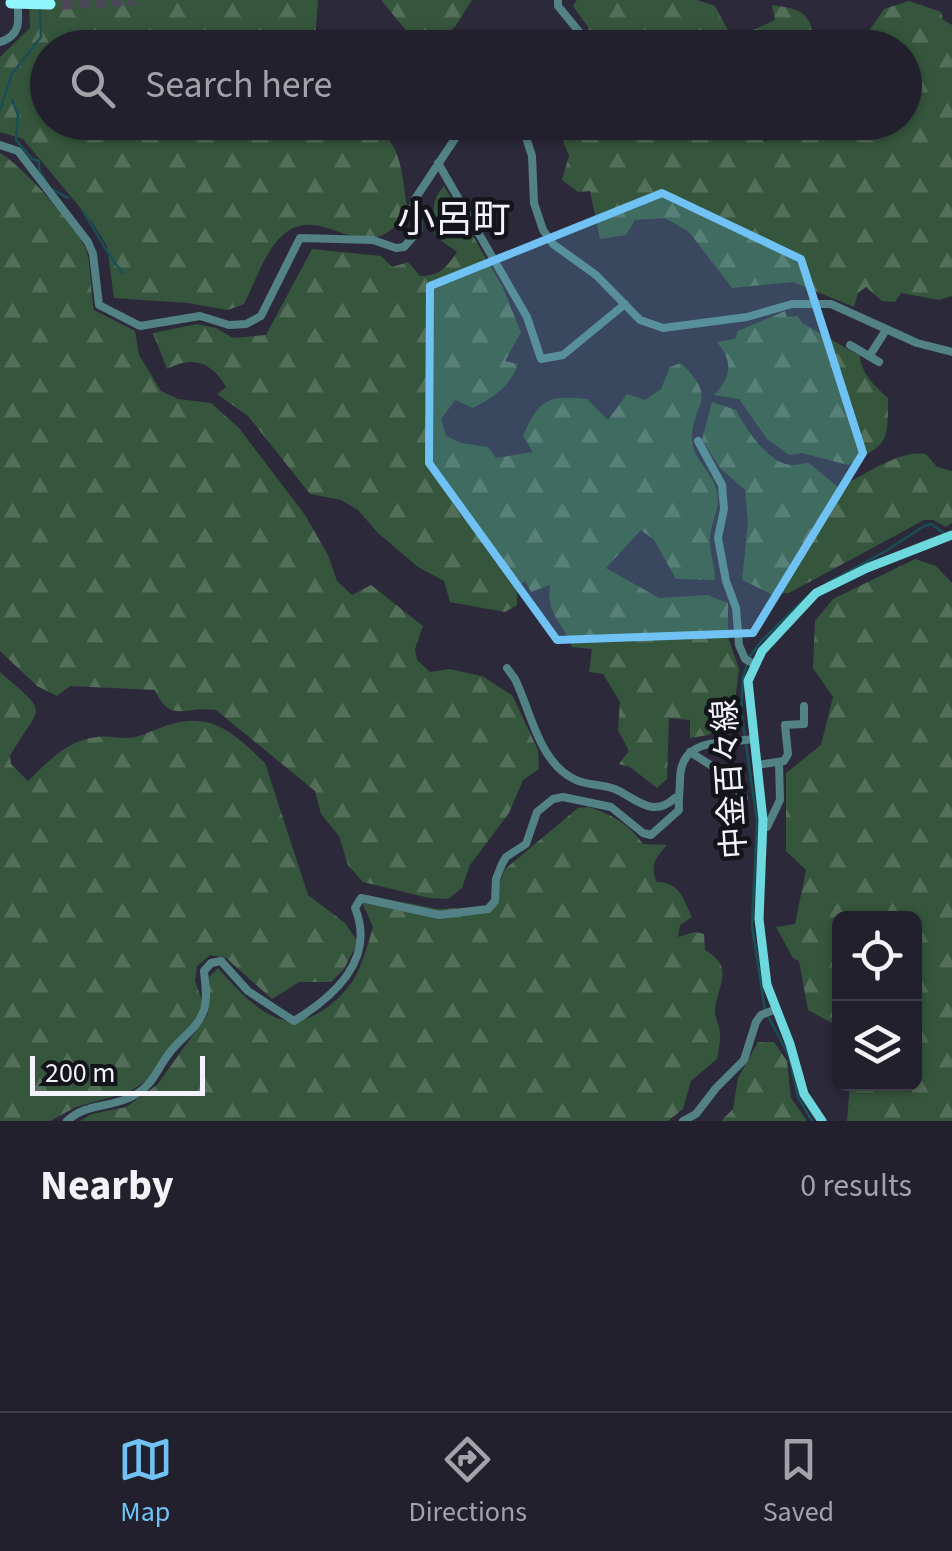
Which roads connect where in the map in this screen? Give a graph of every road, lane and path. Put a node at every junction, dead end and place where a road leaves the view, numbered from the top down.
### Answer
1 (558, 0) edge
2 (14, 2) edge
3 (50, 4) dead end
4 (578, 30) edge
5 (0, 42) edge
6 (454, 140) edge
7 (527, 140) edge
8 (0, 145) edge
9 (438, 163) junction
10 (626, 304) junction
11 (886, 330) junction
12 (850, 344) dead end
13 (952, 352) edge
14 (870, 355) junction
15 (879, 362) dead end
16 (698, 441) dead end
17 (949, 537) edge
18 (750, 662) junction
19 (506, 668) dead end
20 (804, 706) dead end
21 (748, 739) junction
22 (690, 752) junction
23 (779, 762) junction
24 (756, 765) junction
25 (675, 798) junction
26 (744, 798) dead end
27 (763, 827) junction
28 (770, 1011) junction
29 (67, 1121) edge
30 (683, 1121) edge
31 (822, 1121) edge

1 - 4 street
2 - 3 highway, bridge
2 - 5 street
6 - 9 street
7 - 10 street
8 - 9 street
9 - 10 street
10 - 11 street
11 - 13 street
11 - 14 street
12 - 14 street
14 - 15 street
16 - 18 street
17 - 18 main road, 中金百々線
18 - 21 main road, 中金百々線
19 - 25 street
20 - 23 street
21 - 22 street
21 - 24 main road, 中金百々線
22 - 25 street
22 - 26 street
23 - 24 street
23 - 27 street
24 - 27 main road, 中金百々線
25 - 29 street
27 - 28 main road, 中金百々線
28 - 30 street
28 - 31 main road, 中金百々線

